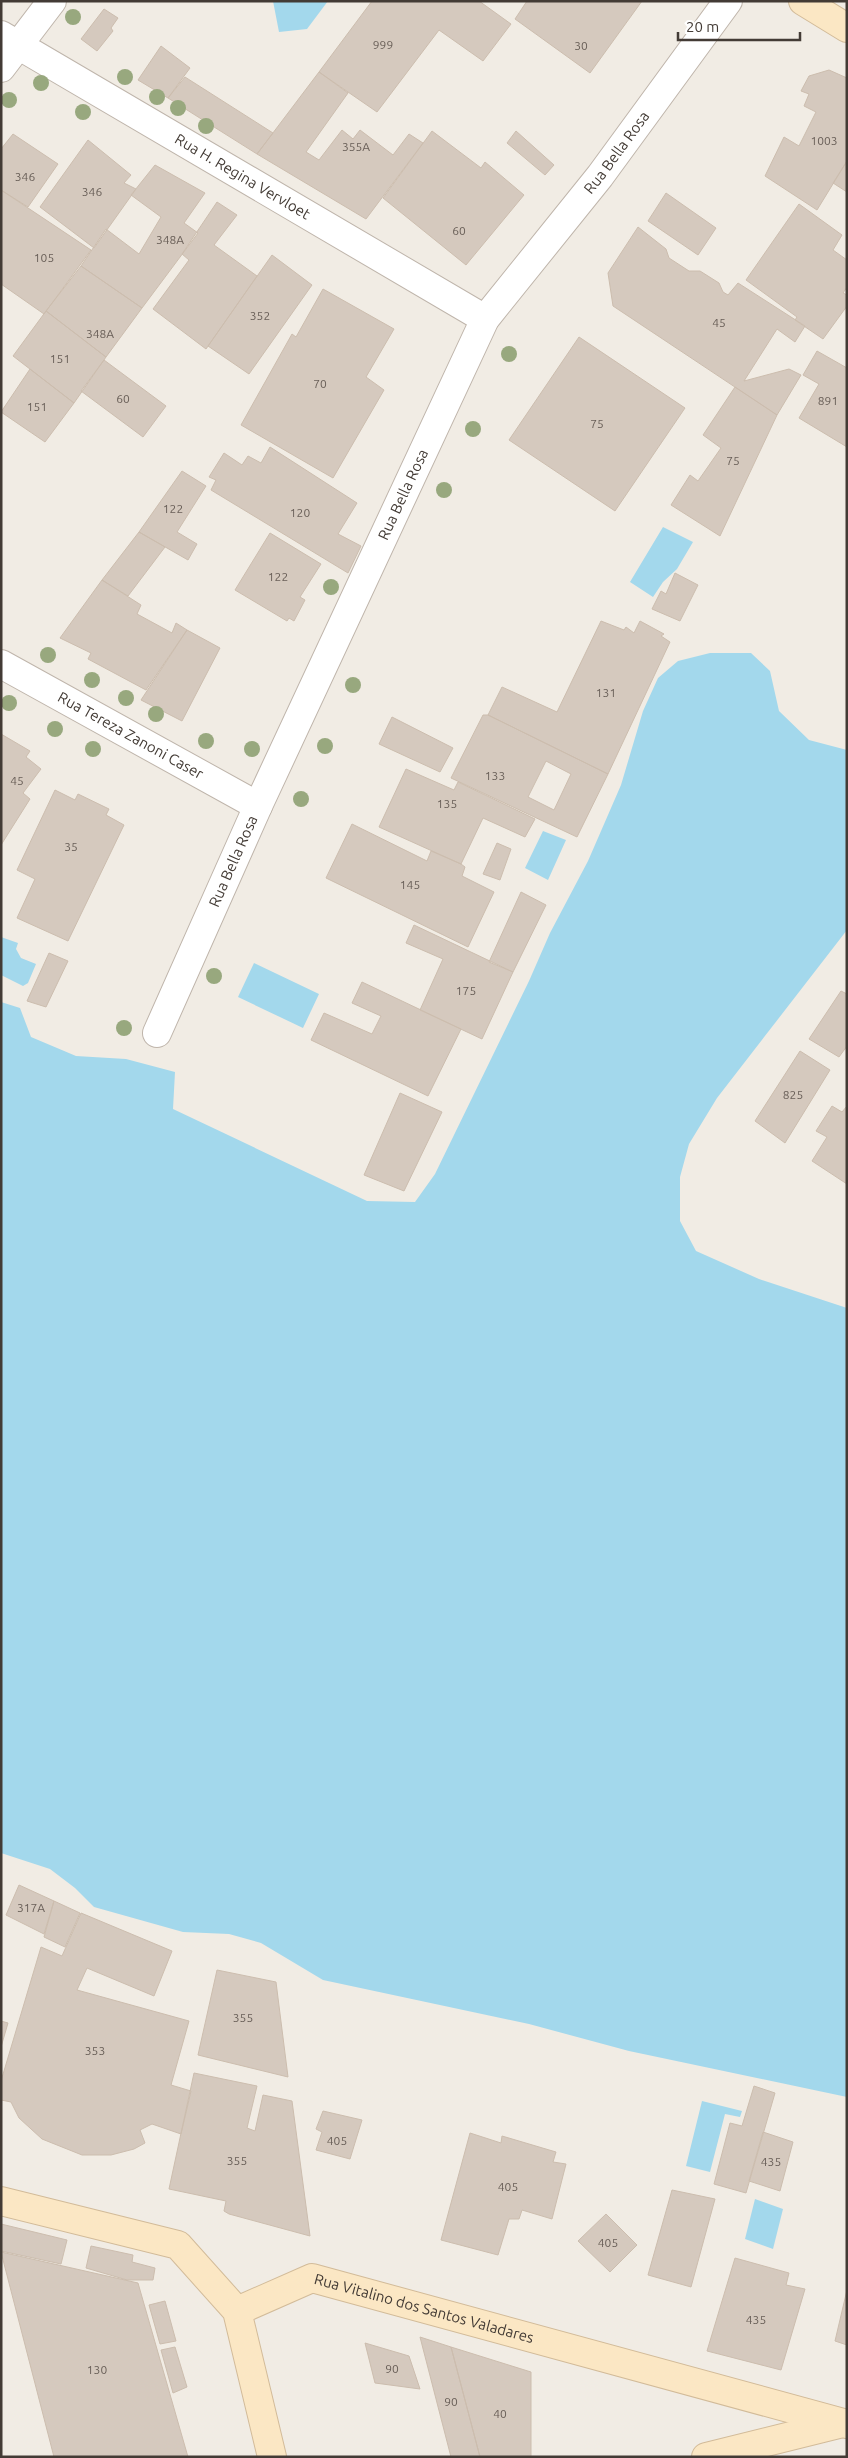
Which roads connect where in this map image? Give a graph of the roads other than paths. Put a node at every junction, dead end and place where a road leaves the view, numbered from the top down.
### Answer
1 (52, 1) edge
2 (728, 1) edge
3 (803, 1) edge
4 (847, 28) edge
5 (10, 41) edge
6 (1, 68) edge
7 (485, 318) junction
8 (1, 664) edge
9 (258, 806) junction
10 (157, 1033) dead end
11 (1, 2201) edge
12 (237, 2311) junction
13 (844, 2424) edge
14 (272, 2457) edge
15 (706, 2457) edge

1 - 5 street
2 - 7 street, Rua Bella Rosa
3 - 4 street
5 - 6 street
5 - 7 street, Rua H. Regina Vervloet
7 - 9 street, Rua Bella Rosa
8 - 9 street, Rua Tereza Zanoni Caser
9 - 10 street, Rua Bella Rosa
11 - 12 street
12 - 13 street, Rua Vitalino dos Santos Valadares
12 - 14 street
13 - 15 street

